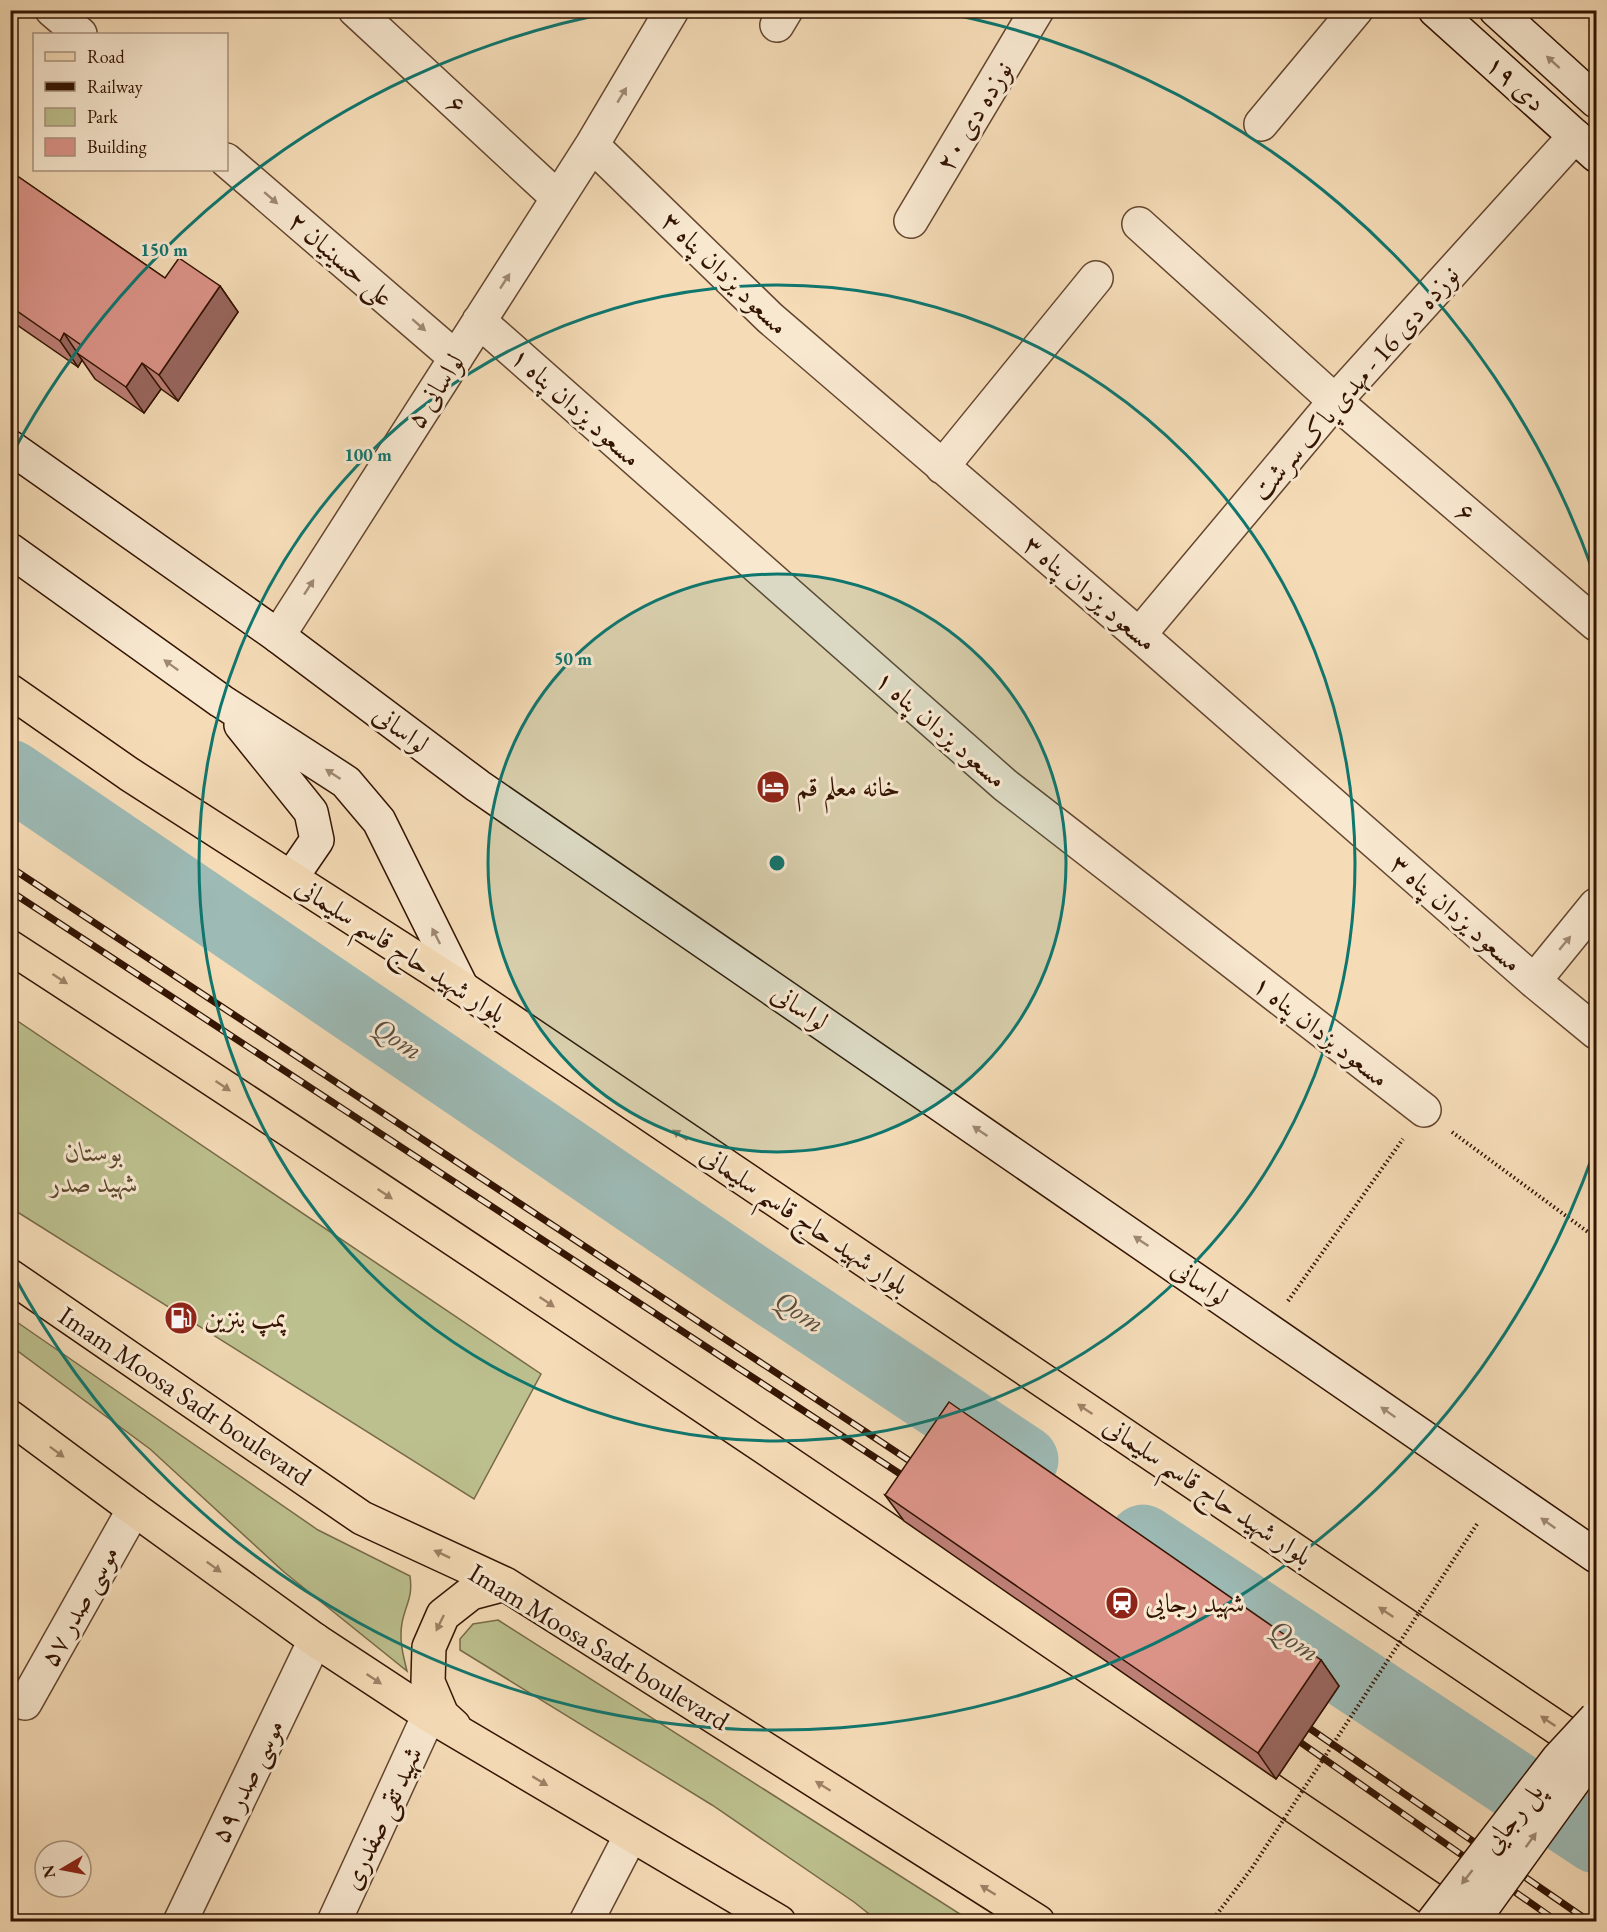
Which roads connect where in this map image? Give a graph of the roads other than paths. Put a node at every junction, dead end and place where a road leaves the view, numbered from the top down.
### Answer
1 (52, 10) edge
2 (355, 10) edge
3 (672, 10) edge
4 (1036, 10) edge
5 (1356, 10) edge
6 (1435, 10) edge
7 (1496, 10) edge
8 (79, 33) edge
9 (1596, 101) edge
10 (1261, 124) dead end
11 (1589, 144) edge
12 (592, 145) junction
13 (228, 162) edge
14 (558, 198) junction
15 (911, 221) dead end
16 (1139, 224) dead end
17 (1096, 278) dead end
18 (479, 321) junction
19 (456, 358) junction
20 (1335, 401) junction
21 (10, 447) edge
22 (942, 467) junction
23 (10, 550) edge
24 (1596, 624) edge
25 (1139, 635) junction
26 (278, 636) junction
27 (10, 691) edge
28 (221, 701) junction
29 (291, 878) junction
30 (1596, 905) edge
31 (10, 947) edge
32 (1533, 981) junction
33 (462, 988) junction
34 (1596, 1032) edge
35 (1424, 1110) road end
36 (10, 1276) edge
37 (10, 1417) edge
38 (134, 1509) junction
39 (1596, 1556) edge
40 (505, 1584) junction
41 (315, 1640) junction
42 (25, 1703) dead end
43 (429, 1715) junction
44 (1596, 1718) edge
45 (1596, 1737) edge
46 (468, 1739) junction
47 (1596, 1754) edge
48 (631, 1835) junction
49 (180, 1922) edge
50 (334, 1922) edge
51 (586, 1922) edge
52 (779, 1922) edge
53 (1038, 1922) edge
54 (1433, 1922) edge
55 (1465, 1922) edge
56 (1472, 1922) edge

1 - 8 street
2 - 14 street, ۶
12 -> 3 street, لواسانی ۵
4 - 15 street, نوزده دی ۲۰
5 - 10 street
6 - 11 street, ۱۹ دی
9 -> 7 street, ۱۹ دی
11 - 20 street, نوزده دی 16 - مهدی پاک سرشت
12 - 14 street, لواسانی ۵
12 - 22 street, ۳ مسعود یزدان پناه
13 -> 19 street, ۲ علی حسینیان
18 -> 14 street, لواسانی ۵
16 - 20 street, ۶
17 - 22 street
18 - 19 street, لواسانی ۵
18 - 35 street, ۱ مسعود یزدان پناه
26 -> 19 street, لواسانی ۵
20 - 24 street, ۶
20 - 25 street, نوزده دی 16 - مهدی پاک سرشت
21 - 26 street, لواسانی
22 - 25 street, ۳ مسعود یزدان پناه
28 -> 23 street
25 - 32 street, ۳ مسعود یزدان پناه
39 -> 26 street, لواسانی
27 - 29 main road, بلوار شهید حاج قاسم سلیمانی
28 - 29 street
33 -> 28 street
29 - 33 main road, بلوار شهید حاج قاسم سلیمانی
32 -> 30 street
31 -> 55 main road
32 - 34 street, ۳ مسعود یزدان پناه
47 -> 33 main road, بلوار شهید حاج قاسم سلیمانی
40 -> 36 main road, Imam Moosa Sadr boulevard
37 -> 38 main road
38 -> 41 main road
38 - 42 street, موسی صدر ۵۷
40 -> 46 main road
53 -> 40 main road, Imam Moosa Sadr boulevard
41 -> 43 main road
41 - 49 street, موسی صدر ۵۹
43 - 46 main road
43 - 50 street, شهید تقی صفدری
44 -> 54 street, پل رجایی, bridge
56 -> 45 street, پل رجایی, bridge
46 -> 48 main road
48 - 51 street
48 - 52 main road

